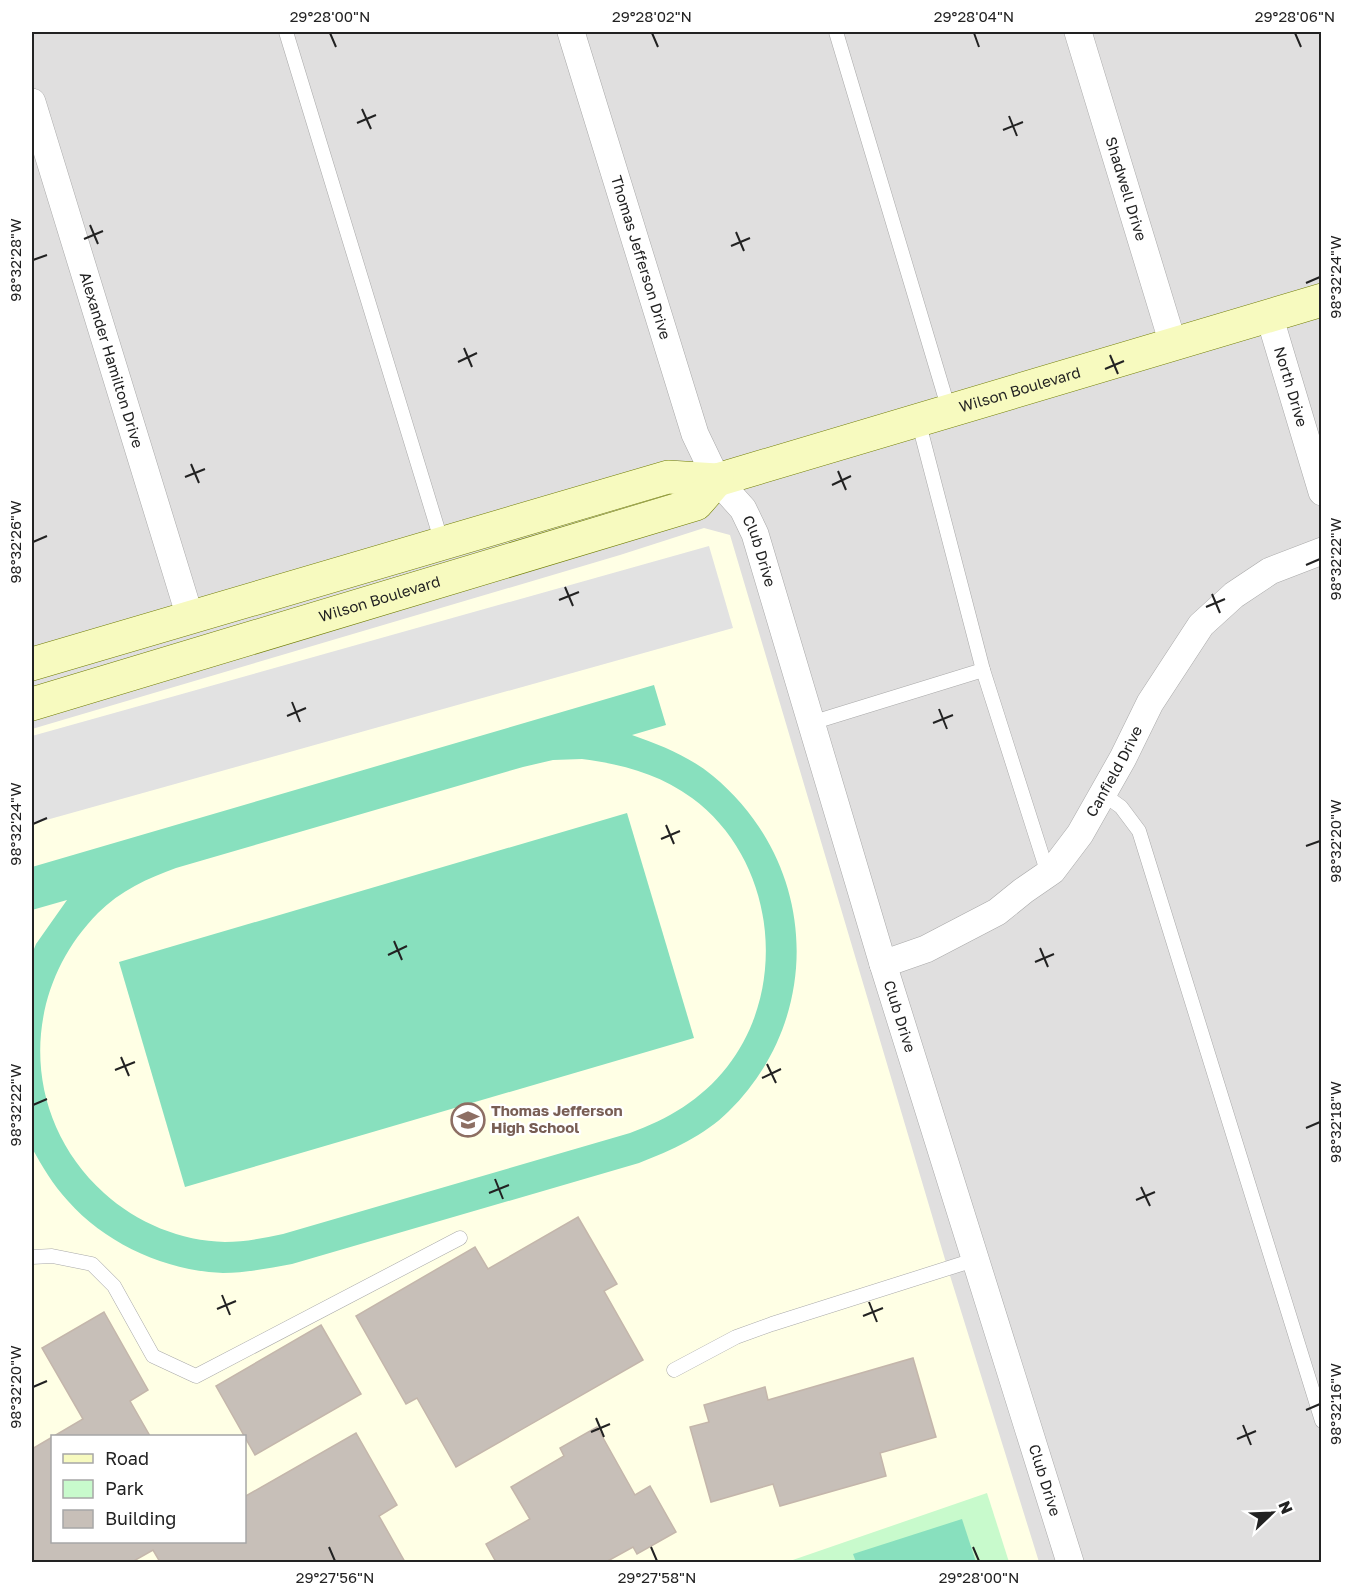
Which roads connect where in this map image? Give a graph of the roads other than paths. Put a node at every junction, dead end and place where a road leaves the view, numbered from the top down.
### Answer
1 (286, 32) edge
2 (572, 32) edge
3 (836, 32) edge
4 (1078, 32) edge
5 (32, 102) edge
6 (1322, 300) edge
7 (1269, 315) junction
8 (1173, 344) junction
9 (949, 410) junction
10 (918, 420) junction
11 (717, 480) junction
12 (1322, 492) edge
13 (442, 543) junction
14 (1322, 551) edge
15 (190, 617) junction
16 (32, 663) edge
17 (984, 670) junction
18 (32, 704) edge
19 (812, 723) junction
20 (1103, 794) junction
21 (1048, 874) junction
22 (883, 964) junction
23 (460, 1238) dead end
24 (32, 1257) edge
25 (974, 1260) junction
26 (674, 1370) dead end
27 (1322, 1421) edge
28 (1070, 1563) edge

1 - 13 lane
2 - 11 street, Thomas Jefferson Drive
3 - 9 lane
4 - 8 street, Shadwell Drive
5 - 15 street, Alexander Hamilton Drive
6 - 7 street, Wilson Boulevard
7 - 8 street, Wilson Boulevard
7 - 12 street, North Drive
8 - 9 street, Wilson Boulevard
9 - 10 street, Wilson Boulevard
10 - 11 street, Wilson Boulevard
10 - 17 lane
11 - 13 street, Wilson Boulevard
11 - 18 street, Wilson Boulevard
11 - 19 street, Club Drive
13 - 15 street, Wilson Boulevard
14 - 20 street, Canfield Drive
15 - 16 street, Wilson Boulevard
17 - 19 lane
17 - 21 lane
19 - 22 street, Club Drive
20 - 21 street, Canfield Drive
20 - 27 lane
21 - 22 street, Canfield Drive
22 - 25 street, Club Drive
23 - 24 lane
25 - 26 lane
25 - 28 street, Club Drive

